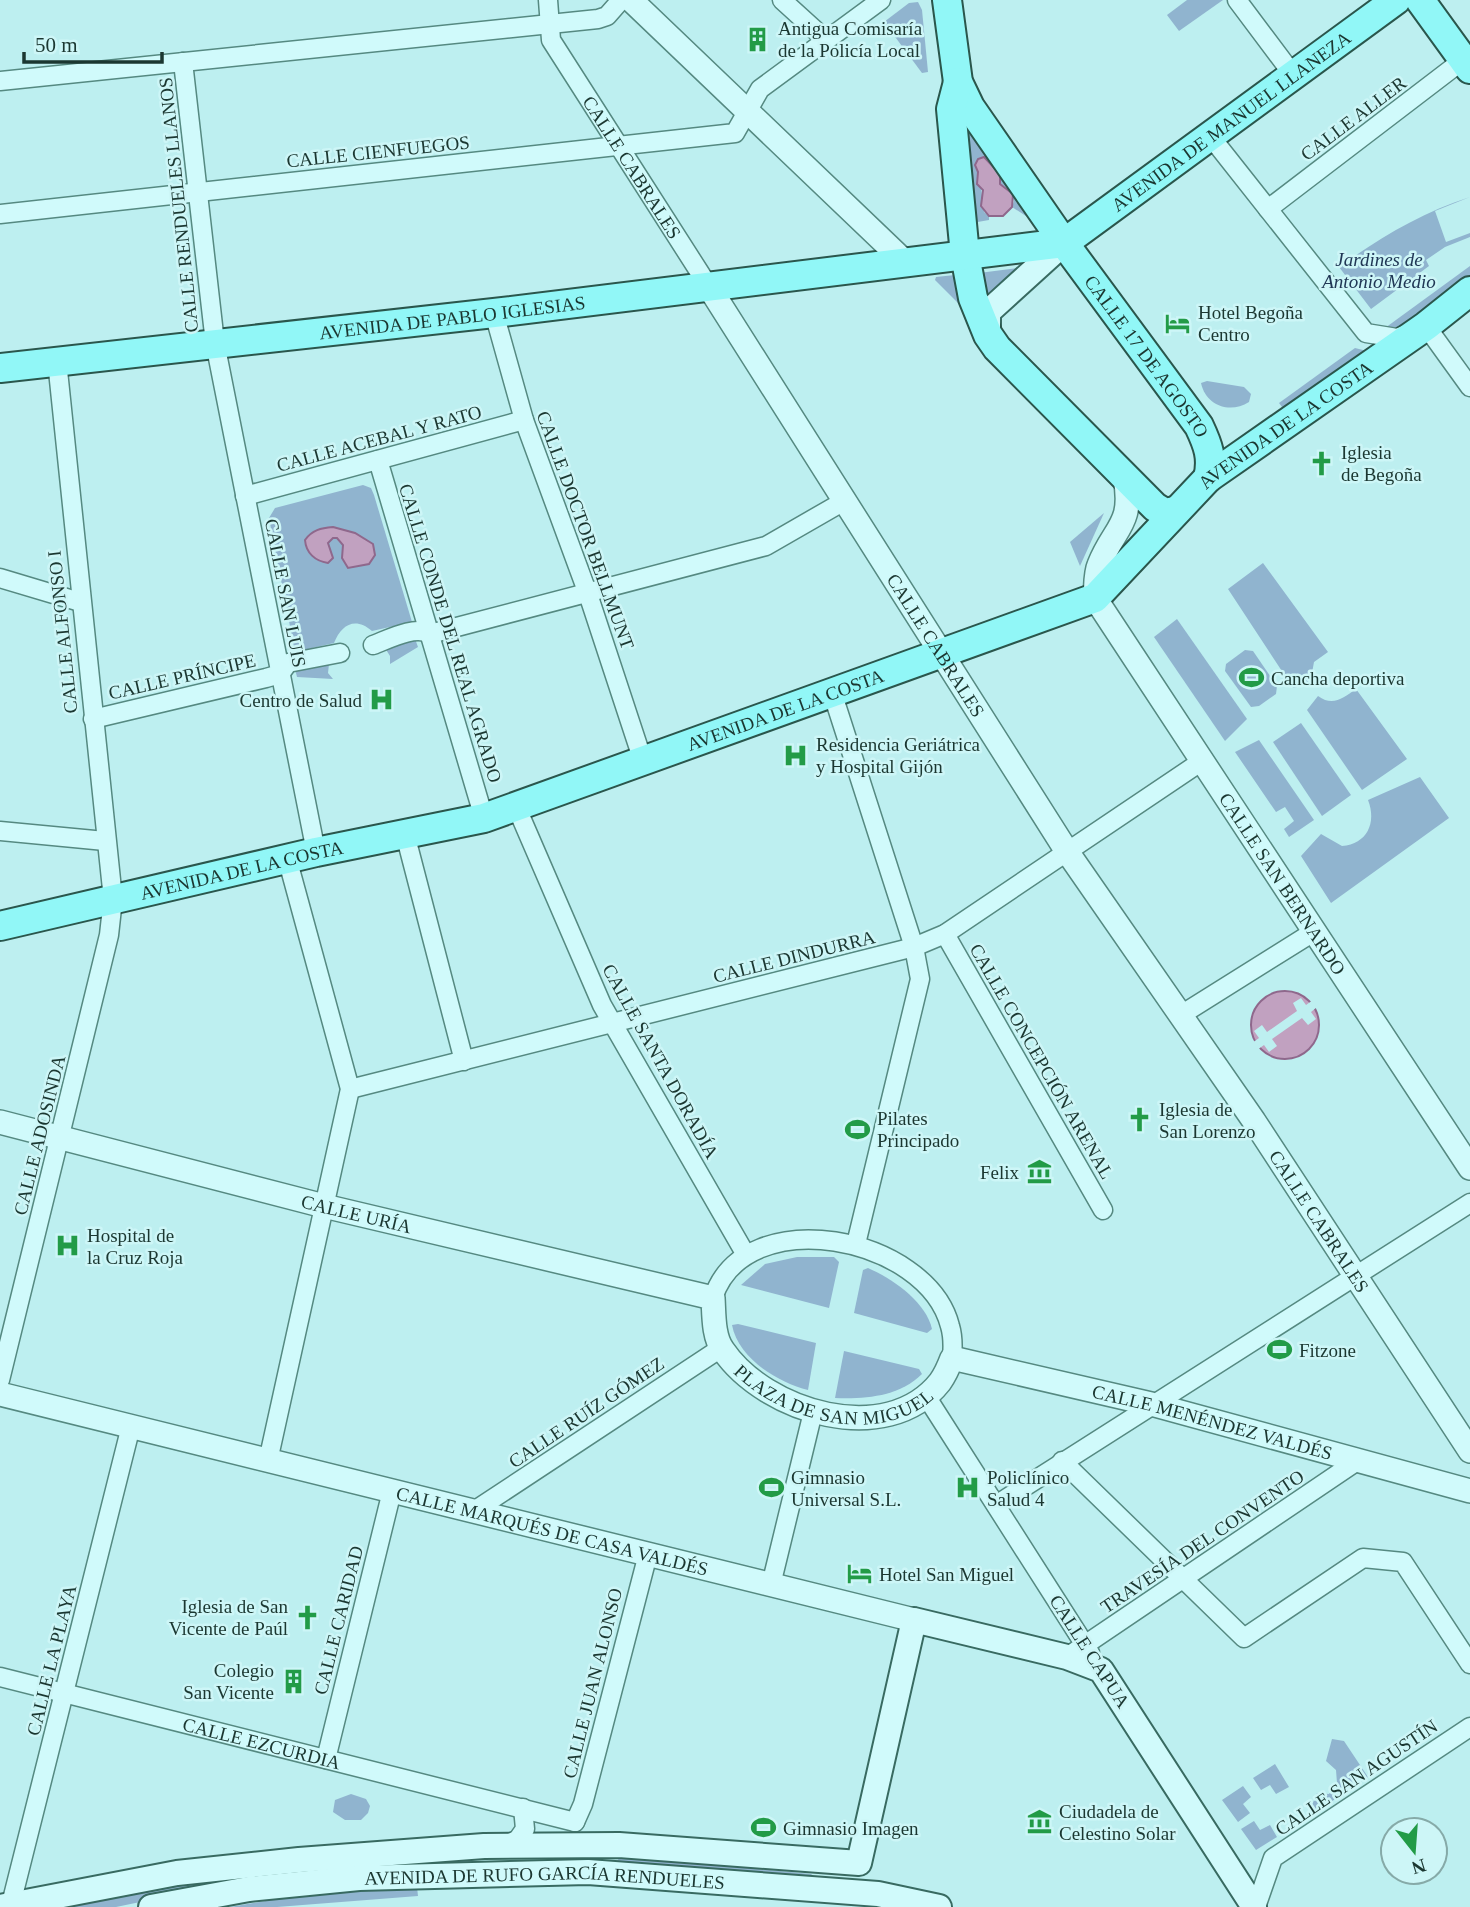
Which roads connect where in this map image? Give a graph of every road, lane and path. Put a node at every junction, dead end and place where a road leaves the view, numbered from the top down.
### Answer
1 (548, 0) edge
2 (621, 0) edge
3 (631, 0) edge
4 (782, 0) edge
5 (881, 0) edge
6 (947, 0) edge
7 (1237, 0) edge
8 (1396, 0) edge
9 (1420, 0) edge
10 (550, 24) junction
11 (826, 40) junction
12 (183, 62) junction
13 (1467, 65) edge
14 (1294, 76) junction
15 (0, 81) edge
16 (958, 82) junction
17 (747, 110) junction
18 (1211, 137) junction
19 (619, 147) junction
20 (195, 191) junction
21 (1268, 209) junction
22 (0, 214) edge
23 (1064, 243) junction
24 (965, 255) junction
25 (905, 262) junction
26 (709, 287) junction
27 (1470, 291) edge
28 (494, 313) junction
29 (1426, 326) junction
30 (988, 335) junction
31 (215, 343) junction
32 (57, 361) junction
33 (0, 368) edge
34 (1470, 387) edge
35 (524, 420) junction
36 (378, 460) junction
37 (1125, 478) junction
38 (1208, 478) junction
39 (245, 496) junction
40 (846, 500) junction
41 (1175, 511) junction
42 (0, 578) edge
43 (588, 594) junction
44 (1096, 598) junction
45 (80, 602) junction
46 (430, 634) junction
47 (373, 645) dead end
48 (340, 653) dead end
49 (942, 653) junction
50 (280, 674) junction
51 (832, 692) junction
52 (93, 719) junction
53 (643, 761) junction
54 (1202, 761) junction
55 (516, 806) junction
56 (484, 818) junction
57 (0, 831) edge
58 (405, 834) junction
59 (105, 841) junction
60 (1066, 850) junction
61 (316, 852) junction
62 (287, 858) junction
63 (113, 899) junction
64 (0, 926) edge
65 (1315, 931) junction
66 (945, 934) junction
67 (914, 947) junction
68 (1181, 1015) junction
69 (613, 1024) junction
70 (464, 1060) junction
71 (350, 1089) junction
72 (0, 1122) edge
73 (61, 1137) junction
74 (1470, 1168) edge
75 (1470, 1203) edge
76 (324, 1206) junction
77 (1103, 1210) dead end
78 (856, 1244) junction
79 (746, 1255) junction
80 (1355, 1276) junction
81 (713, 1298) junction
82 (721, 1348) junction
83 (953, 1358) junction
84 (0, 1380) edge
85 (0, 1394) edge
86 (926, 1396) junction
87 (1151, 1404) junction
88 (813, 1412) junction
89 (131, 1426) junction
90 (1470, 1451) edge
91 (1360, 1459) junction
92 (268, 1461) junction
93 (1062, 1461) junction
94 (392, 1491) junction
95 (1470, 1491) edge
96 (996, 1504) junction
97 (474, 1511) junction
98 (648, 1554) junction
99 (1185, 1577) junction
100 (771, 1585) junction
101 (914, 1620) junction
102 (1076, 1651) junction
103 (1470, 1664) edge
104 (1101, 1670) joint
105 (0, 1677) edge
106 (65, 1694) junction
107 (1470, 1727) edge
108 (326, 1759) junction
109 (523, 1808) junction
110 (576, 1833) junction
111 (505, 1846) junction
112 (859, 1863) junction
113 (588, 1872) junction
114 (878, 1894) junction
115 (6, 1905) edge
116 (151, 1907) edge
117 (939, 1907) edge
118 (1255, 1907) edge

1 - 10 street, CALLE CABRALES
2 - 10 street
3 - 17 street
4 - 11 street
5 - 11 street
6 - 16 main road
7 - 14 street
8 - 14 main road, AVENIDA DE MANUEL LLANEZA
9 - 13 main road
10 - 12 street
10 - 19 street, CALLE CABRALES
11 - 17 street
12 - 15 street
12 - 20 street, CALLE RENDUELES LLANOS
13 - 21 street, CALLE ALLER
14 - 18 main road, AVENIDA DE MANUEL LLANEZA
16 - 23 main road, CALLE 17 DE AGOSTO
16 - 24 main road
17 - 19 street, CALLE CIENFUEGOS
17 - 25 street
18 - 21 street
18 - 23 main road, AVENIDA DE MANUEL LLANEZA
19 - 20 street, CALLE CIENFUEGOS
19 - 26 street, CALLE CABRALES
20 - 22 street, CALLE CIENFUEGOS
20 - 31 street, CALLE RENDUELES LLANOS
21 - 29 street
23 - 24 main road, AVENIDA DE MANUEL LLANEZA
23 - 30 main road, AVENIDA DE MANUEL LLANEZA
23 - 38 main road, CALLE 17 DE AGOSTO
24 - 25 main road, AVENIDA DE MANUEL LLANEZA
24 - 30 main road
25 - 26 main road, AVENIDA DE PABLO IGLESIAS
26 - 28 main road, AVENIDA DE PABLO IGLESIAS
26 - 40 street, CALLE CABRALES
27 - 29 main road, AVENIDA DE LA COSTA
28 - 31 main road, AVENIDA DE PABLO IGLESIAS
28 - 35 street, CALLE DOCTOR BELLMUNT
29 - 34 street
29 - 38 main road, AVENIDA DE LA COSTA
30 - 37 main road
31 - 32 main road, AVENIDA DE PABLO IGLESIAS
31 - 39 street, CALLE SAN LUIS
32 - 33 main road, AVENIDA DE PABLO IGLESIAS
32 - 45 street, CALLE ALFONSO I
35 - 36 street, CALLE ACEBAL Y RATO
35 - 43 street, CALLE DOCTOR BELLMUNT
36 - 39 street, CALLE ACEBAL Y RATO
36 - 46 street, CALLE CONDE DEL REAL AGRADO
37 - 41 main road
37 - 44 street
38 - 41 main road, AVENIDA DE LA COSTA
39 - 50 street, CALLE SAN LUIS
40 - 43 street
40 - 49 street, CALLE CABRALES
41 - 44 main road, AVENIDA DE LA COSTA
42 - 45 street
43 - 46 street
43 - 53 street, CALLE DOCTOR BELLMUNT
44 - 49 main road, AVENIDA DE LA COSTA
44 - 54 street, CALLE SAN BERNARDO
45 - 52 street, CALLE ALFONSO I
46 - 47 street
46 - 56 street, CALLE CONDE DEL REAL AGRADO
48 - 50 street, CALLE PRÍNCIPE
49 - 51 main road, AVENIDA DE LA COSTA
49 - 60 street, CALLE CABRALES
50 - 52 street, CALLE PRÍNCIPE
50 - 61 street, CALLE SAN LUIS
51 - 53 main road, AVENIDA DE LA COSTA
51 - 67 street
52 - 59 street, CALLE ALFONSO I
53 - 55 main road, AVENIDA DE LA COSTA
54 - 60 street, CALLE DINDURRA
54 - 65 street, CALLE SAN BERNARDO
55 - 56 main road, AVENIDA DE LA COSTA
55 - 69 street, CALLE SANTA DORADÍA
56 - 58 main road, AVENIDA DE LA COSTA
57 - 59 street
58 - 61 main road, AVENIDA DE LA COSTA
58 - 70 street
59 - 63 street, CALLE ALFONSO I
60 - 66 street, CALLE DINDURRA
60 - 68 street, CALLE CABRALES
61 - 62 main road, AVENIDA DE LA COSTA
62 - 63 main road, AVENIDA DE LA COSTA
62 - 71 street
63 - 64 main road, AVENIDA DE LA COSTA
63 - 73 street, CALLE ADOSINDA
65 - 68 street
65 - 74 street, CALLE SAN BERNARDO
66 - 67 street, CALLE DINDURRA
66 - 77 street, CALLE CONCEPCIÓN ARENAL
67 - 69 street, CALLE DINDURRA
67 - 78 street
68 - 80 street, CALLE CABRALES
69 - 70 street, CALLE DINDURRA
69 - 79 street, CALLE SANTA DORADÍA
70 - 71 street, CALLE DINDURRA
71 - 76 street
72 - 73 street, CALLE URÍA
73 - 76 street, CALLE URÍA
73 - 84 street, CALLE ADOSINDA
75 - 80 street
76 - 81 street, CALLE URÍA
76 - 92 street
78 - 79 street, PLAZA DE SAN MIGUEL
78 - 83 street, PLAZA DE SAN MIGUEL
79 - 81 street, PLAZA DE SAN MIGUEL
80 - 87 street
80 - 90 street, CALLE CABRALES
81 - 82 street, PLAZA DE SAN MIGUEL
82 - 88 street, PLAZA DE SAN MIGUEL
82 - 97 street, CALLE RUÍZ GÓMEZ
83 - 86 street, PLAZA DE SAN MIGUEL
83 - 87 street, CALLE MENÉNDEZ VALDÉS
85 - 89 street, CALLE MARQUÉS DE CASA VALDÉS
86 - 88 street, PLAZA DE SAN MIGUEL
86 - 96 street, CALLE CAPUA
87 - 91 street, CALLE MENÉNDEZ VALDÉS
87 - 93 street
88 - 100 street
89 - 92 street, CALLE MARQUÉS DE CASA VALDÉS
89 - 106 street, CALLE LA PLAYA
91 - 95 street, CALLE MENÉNDEZ VALDÉS
91 - 99 street, TRAVESÍA DEL CONVENTO
92 - 94 street, CALLE MARQUÉS DE CASA VALDÉS
93 - 96 street
93 - 99 street
94 - 97 street, CALLE MARQUÉS DE CASA VALDÉS
94 - 108 street, CALLE CARIDAD
96 - 102 street, CALLE CAPUA
97 - 98 street, CALLE MARQUÉS DE CASA VALDÉS
98 - 100 street, CALLE MARQUÉS DE CASA VALDÉS
98 - 110 street, CALLE JUAN ALONSO
99 - 102 street, TRAVESÍA DEL CONVENTO
99 - 103 street
100 - 101 street, CALLE MARQUÉS DE CASA VALDÉS
101 - 102 main road, CALLE MARQUÉS DE CASA VALDÉS
101 - 112 main road
102 - 104 main road, CALLE MARQUÉS DE CASA VALDÉS
104 - 118 main road, CALLE CAPUA
105 - 106 street, CALLE EZCURDIA
106 - 108 street, CALLE EZCURDIA
106 - 115 street, CALLE LA PLAYA
107 - 118 street, CALLE SAN AGUSTÍN
108 - 109 street, CALLE EZCURDIA
109 - 110 street, CALLE EZCURDIA
109 - 111 street
110 - 111 main road, AVENIDA DE RUFO GARCÍA RENDUELES
110 - 112 main road, CALLE EZCURDIA
110 - 113 street
111 - 115 main road, AVENIDA DE RUFO GARCÍA RENDUELES
112 - 114 street
113 - 114 main road, AVENIDA DE RUFO GARCÍA RENDUELES
113 - 116 main road, AVENIDA DE RUFO GARCÍA RENDUELES
114 - 117 main road, AVENIDA DE RUFO GARCÍA RENDUELES

